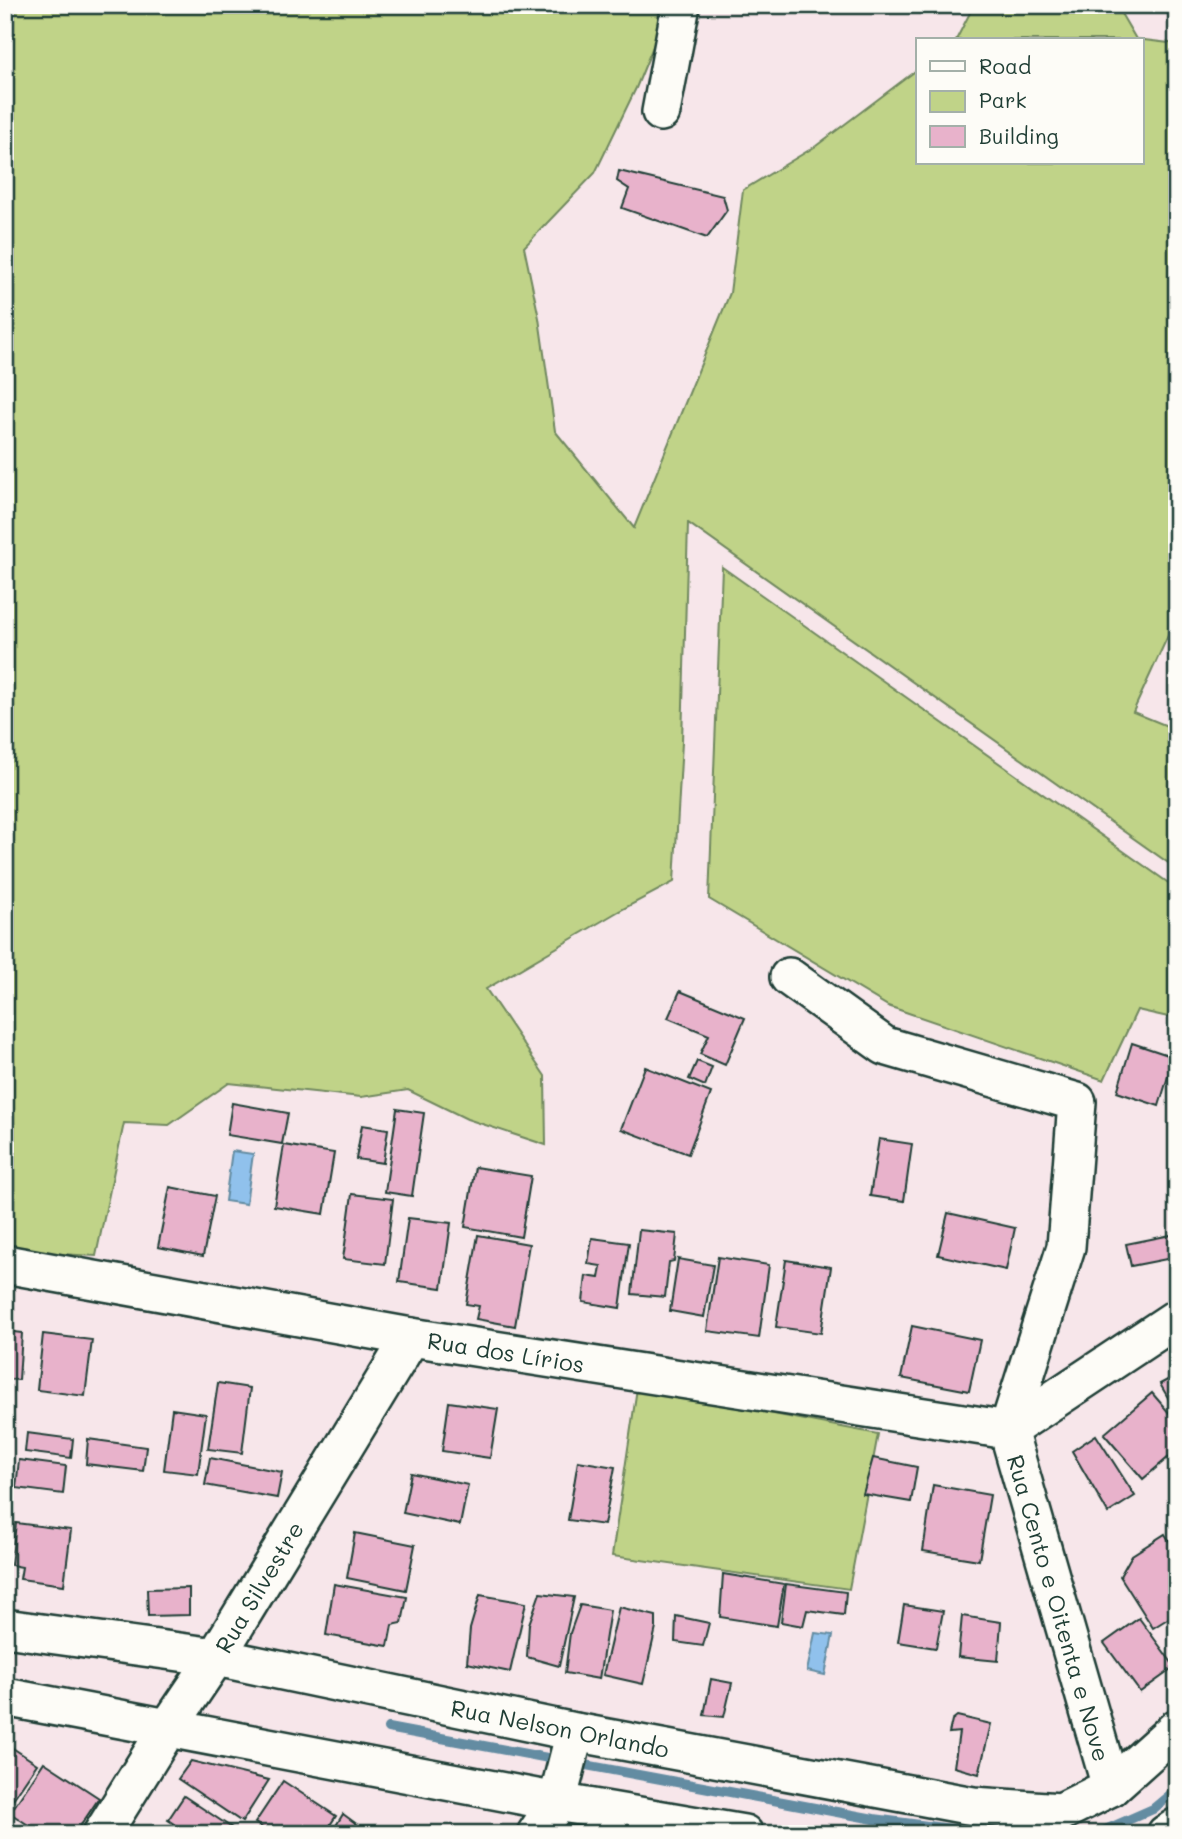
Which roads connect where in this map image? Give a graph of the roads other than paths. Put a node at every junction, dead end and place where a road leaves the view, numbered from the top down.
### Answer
1 (681, 5) edge
2 (661, 112) dead end
3 (789, 977) dead end
4 (5, 1264) edge
5 (1177, 1318) edge
6 (411, 1337) junction
7 (1008, 1430) junction
8 (5, 1628) edge
9 (216, 1657) junction
10 (5, 1697) edge
11 (168, 1728) junction
12 (1177, 1728) edge
13 (575, 1732) junction
14 (1111, 1787) junction
15 (556, 1802) junction
16 (1177, 1827) edge
17 (102, 1834) edge
18 (536, 1834) edge
19 (744, 1834) edge
20 (1166, 1834) edge

1 - 2 street
3 - 7 street
4 - 6 street, Rua dos Lírios
5 - 7 street
6 - 7 street, Rua dos Lírios
6 - 9 street, Rua Silvestre
7 - 14 street, Rua Cento e Oitenta e Nove
8 - 9 street, Rua Nelson Orlando
9 - 11 street, Rua Silvestre
9 - 13 street, Rua Nelson Orlando
10 - 11 street
11 - 15 street
11 - 17 street, Rua Silvestre
12 - 14 street, Rua Nelson Orlando
13 - 14 street, Rua Nelson Orlando
13 - 15 street
15 - 18 street
15 - 19 street
16 - 20 street

